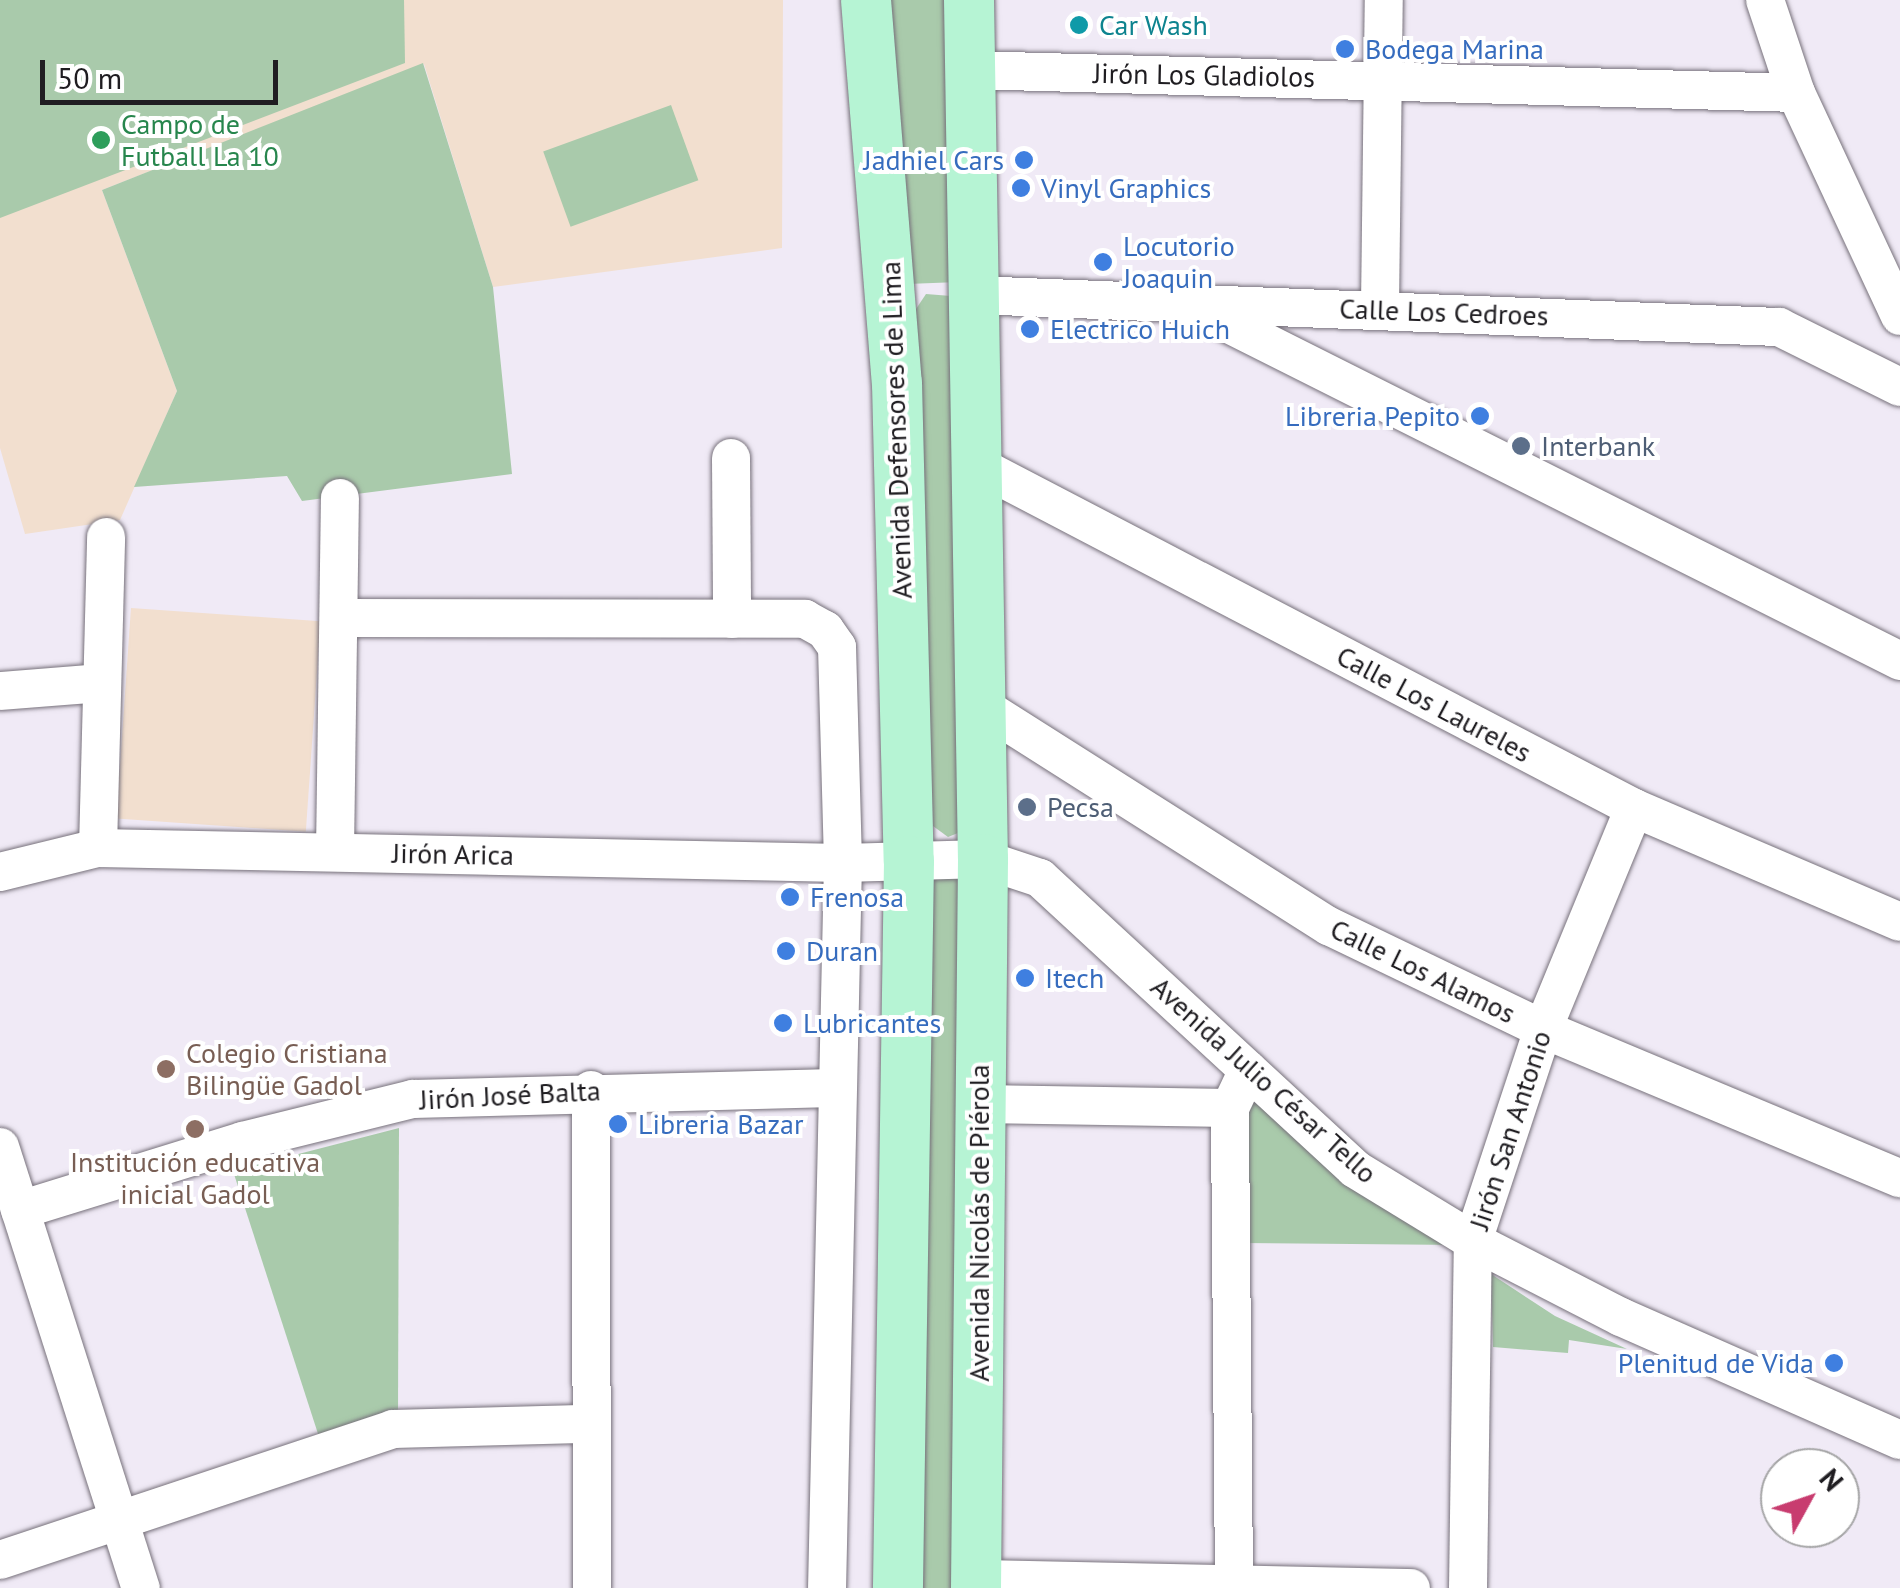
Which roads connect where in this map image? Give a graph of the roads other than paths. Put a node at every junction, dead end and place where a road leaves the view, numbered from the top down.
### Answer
1 (866, 0) edge
2 (968, 0) edge
3 (1384, 0) edge
4 (1765, 0) edge
5 (970, 70) junction
6 (1384, 79) junction
7 (1796, 94) junction
8 (974, 295) junction
9 (1380, 307) junction
10 (1196, 308) junction
11 (1900, 316) edge
12 (1900, 387) edge
13 (731, 458) dead end
14 (977, 466) junction
15 (340, 498) dead end
16 (106, 537) dead end
17 (338, 618) junction
18 (732, 619) junction
19 (1900, 661) edge
20 (102, 683) junction
21 (0, 692) edge
22 (977, 703) junction
23 (1634, 808) junction
24 (98, 848) junction
25 (335, 852) junction
26 (982, 859) junction
27 (909, 861) junction
28 (843, 863) junction
29 (0, 872) edge
30 (1900, 922) edge
31 (1543, 1029) junction
32 (1248, 1070) junction
33 (834, 1088) junction
34 (591, 1090) junction
35 (980, 1104) junction
36 (1230, 1108) junction
37 (0, 1147) edge
38 (1900, 1178) edge
39 (20, 1210) junction
40 (1473, 1241) junction
41 (590, 1424) junction
42 (1900, 1440) edge
43 (120, 1521) junction
44 (0, 1560) edge
45 (1234, 1583) junction
46 (976, 1584) edge
47 (141, 1588) edge
48 (592, 1588) edge
49 (827, 1588) edge
50 (898, 1588) edge
51 (1411, 1588) edge
52 (1468, 1588) edge

1 - 27 main road, Avenida Defensores de Lima
2 - 5 main road
3 - 6 street
4 - 7 street
5 - 6 street, Jirón Los Gladiolos
5 - 8 main road
6 - 7 street, Jirón Los Gladiolos
6 - 9 street
7 - 11 street
8 - 10 street, Calle Los Cedroes
8 - 14 main road
9 - 10 street, Calle Los Cedroes
9 - 12 street, Calle Los Cedroes
10 - 19 street
13 - 18 street
14 - 22 main road
14 - 23 street, Calle Los Laureles
15 - 17 street
16 - 20 street
17 - 18 street
17 - 25 street
18 - 28 street
20 - 21 street
20 - 24 street
22 - 26 main road
22 - 31 street, Calle Los Alamos
23 - 30 street, Calle Los Laureles
23 - 31 street, Jirón San Antonio
24 - 25 street, Jirón Arica
24 - 29 street, Jirón Arica
25 - 28 street, Jirón Arica
26 - 27 street, Avenida Julio César Tello
26 - 32 street, Avenida Julio César Tello
26 - 35 main road, Avenida Nicolás de Piérola
27 - 28 street, Jirón Arica
27 - 50 main road
28 - 33 street
31 - 38 street, Calle Los Alamos
31 - 40 street, Jirón San Antonio
32 - 36 street
32 - 40 street, Avenida Julio César Tello
33 - 34 street, Jirón José Balta
33 - 49 street
34 - 39 street, Jirón José Balta
34 - 41 street
35 - 36 street
35 - 46 main road, Avenida Nicolás de Piérola
36 - 45 street
37 - 39 street
39 - 43 street
40 - 42 street, Avenida Julio César Tello
40 - 52 street, Jirón San Antonio
41 - 43 street
41 - 48 street
43 - 44 street
43 - 47 street
45 - 46 street
45 - 51 street

